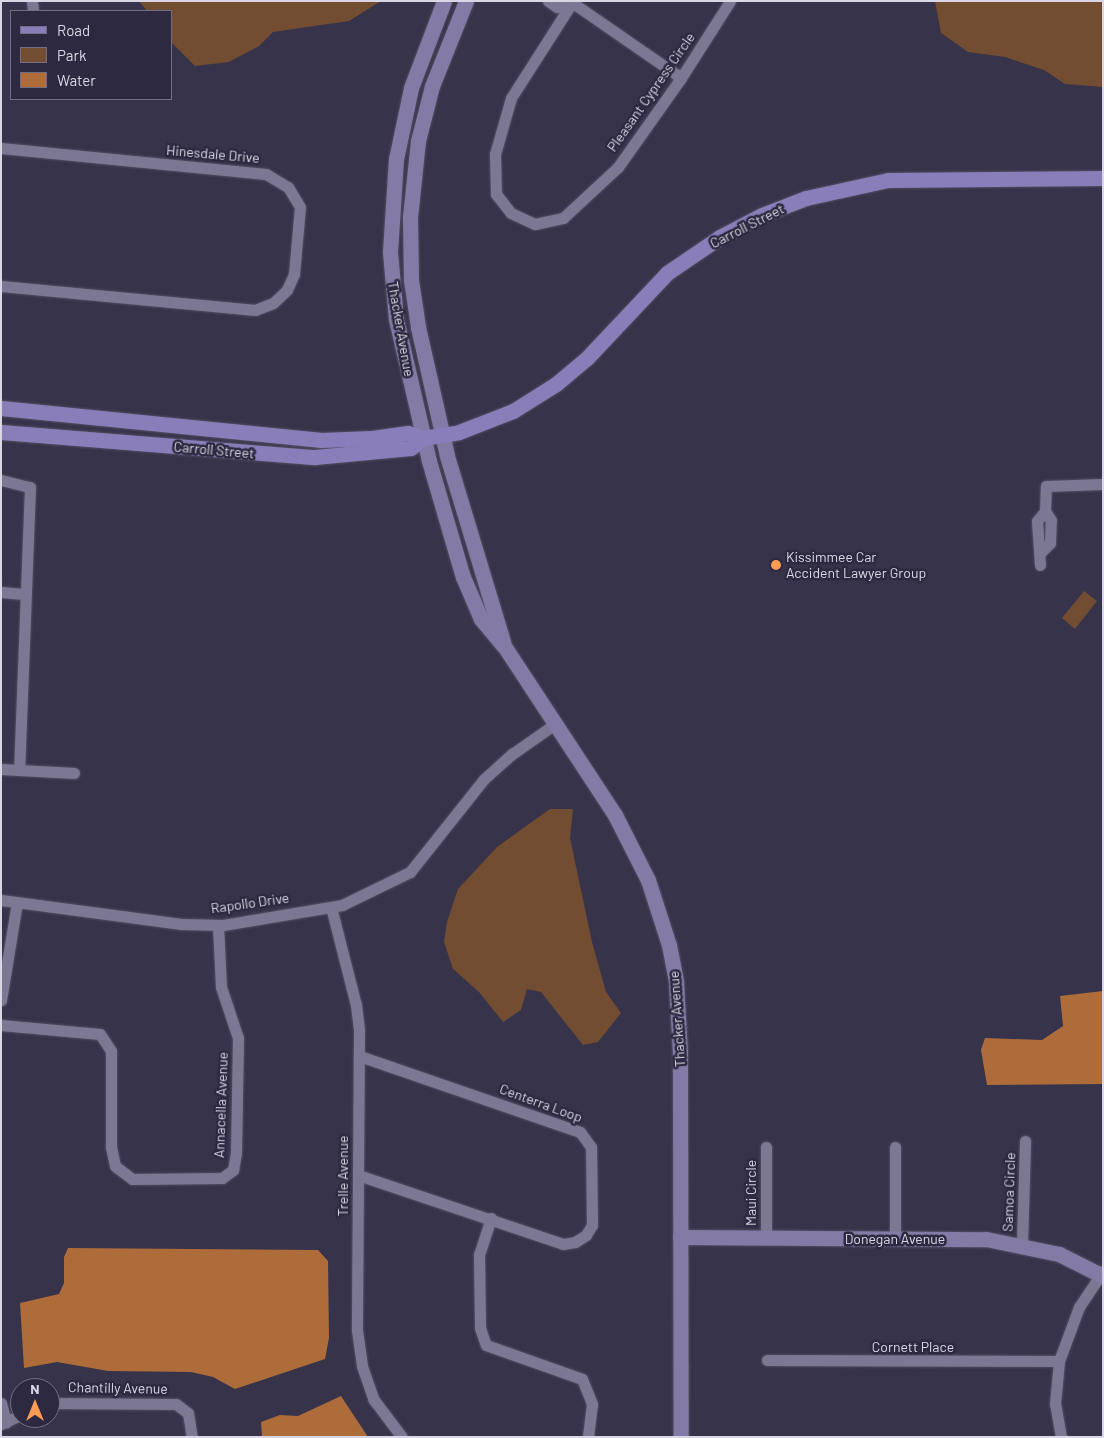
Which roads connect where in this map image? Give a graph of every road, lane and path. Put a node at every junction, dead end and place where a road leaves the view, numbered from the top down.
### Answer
1 (444, 1) edge
2 (466, 1) edge
3 (548, 1) edge
4 (730, 1) edge
5 (571, 2) edge
6 (681, 78) junction
7 (1, 148) edge
8 (1103, 178) edge
9 (1, 286) edge
10 (1, 408) edge
11 (1, 432) edge
12 (443, 434) junction
13 (271, 435) junction
14 (423, 438) junction
15 (111, 442) junction
16 (1, 480) edge
17 (1103, 484) edge
18 (1040, 565) dead end
19 (1, 592) edge
20 (26, 594) junction
21 (504, 646) junction
22 (555, 724) junction
23 (1, 769) edge
24 (19, 770) junction
25 (74, 773) dead end
26 (1, 900) edge
27 (17, 902) junction
28 (331, 907) junction
29 (218, 925) junction
30 (1, 1000) edge
31 (1, 1025) edge
32 (359, 1056) junction
33 (1025, 1141) dead end
34 (766, 1147) dead end
35 (895, 1148) dead end
36 (358, 1176) junction
37 (491, 1218) junction
38 (680, 1237) junction
39 (766, 1238) junction
40 (894, 1238) junction
41 (1022, 1244) junction
42 (1102, 1274) edge
43 (768, 1360) dead end
44 (1060, 1361) junction
45 (1, 1403) edge
46 (60, 1403) edge
47 (3, 1423) edge
48 (192, 1437) edge
49 (402, 1437) edge
50 (588, 1437) edge
51 (681, 1437) edge
52 (1061, 1437) edge

1 - 14 street, Thacker Avenue
2 - 12 street, Thacker Avenue
3 - 5 street
4 - 6 street, Pleasant Cypress Circle
5 - 6 street
5 - 6 street, Pleasant Cypress Circle
7 - 9 street, Hinesdale Drive
8 - 12 main road, Carroll Street
10 - 13 main road, Carroll Street
11 - 15 main road, Carroll Street
12 - 14 main road, Carroll Street
12 - 21 street, Thacker Avenue
13 - 14 main road, Carroll Street
13 - 15 main road
14 - 15 main road, Carroll Street
14 - 21 street, Thacker Avenue
16 - 20 street
17 - 18 street
19 - 20 street
20 - 24 street
21 - 22 street, Thacker Avenue
22 - 28 street, Rapollo Drive
22 - 38 street, Thacker Avenue
23 - 24 street
24 - 25 street
26 - 27 street, Rapollo Drive
27 - 29 street, Rapollo Drive
27 - 30 street
28 - 29 street, Rapollo Drive
28 - 32 street, Trelle Avenue
29 - 31 street, Annacella Avenue
32 - 36 street, Trelle Avenue
32 - 37 street, Centerra Loop
33 - 41 street, Samoa Circle
34 - 39 street, Maui Circle
35 - 40 street
36 - 37 street, Centerra Loop
36 - 49 street, Trelle Avenue
37 - 50 street
38 - 39 street, Donegan Avenue
38 - 51 street, Thacker Avenue
39 - 40 street, Donegan Avenue
40 - 41 street, Donegan Avenue
41 - 42 street, Donegan Avenue
42 - 44 street
43 - 44 street, Cornett Place
44 - 52 street
45 - 47 street
46 - 48 street, Chantilly Avenue

